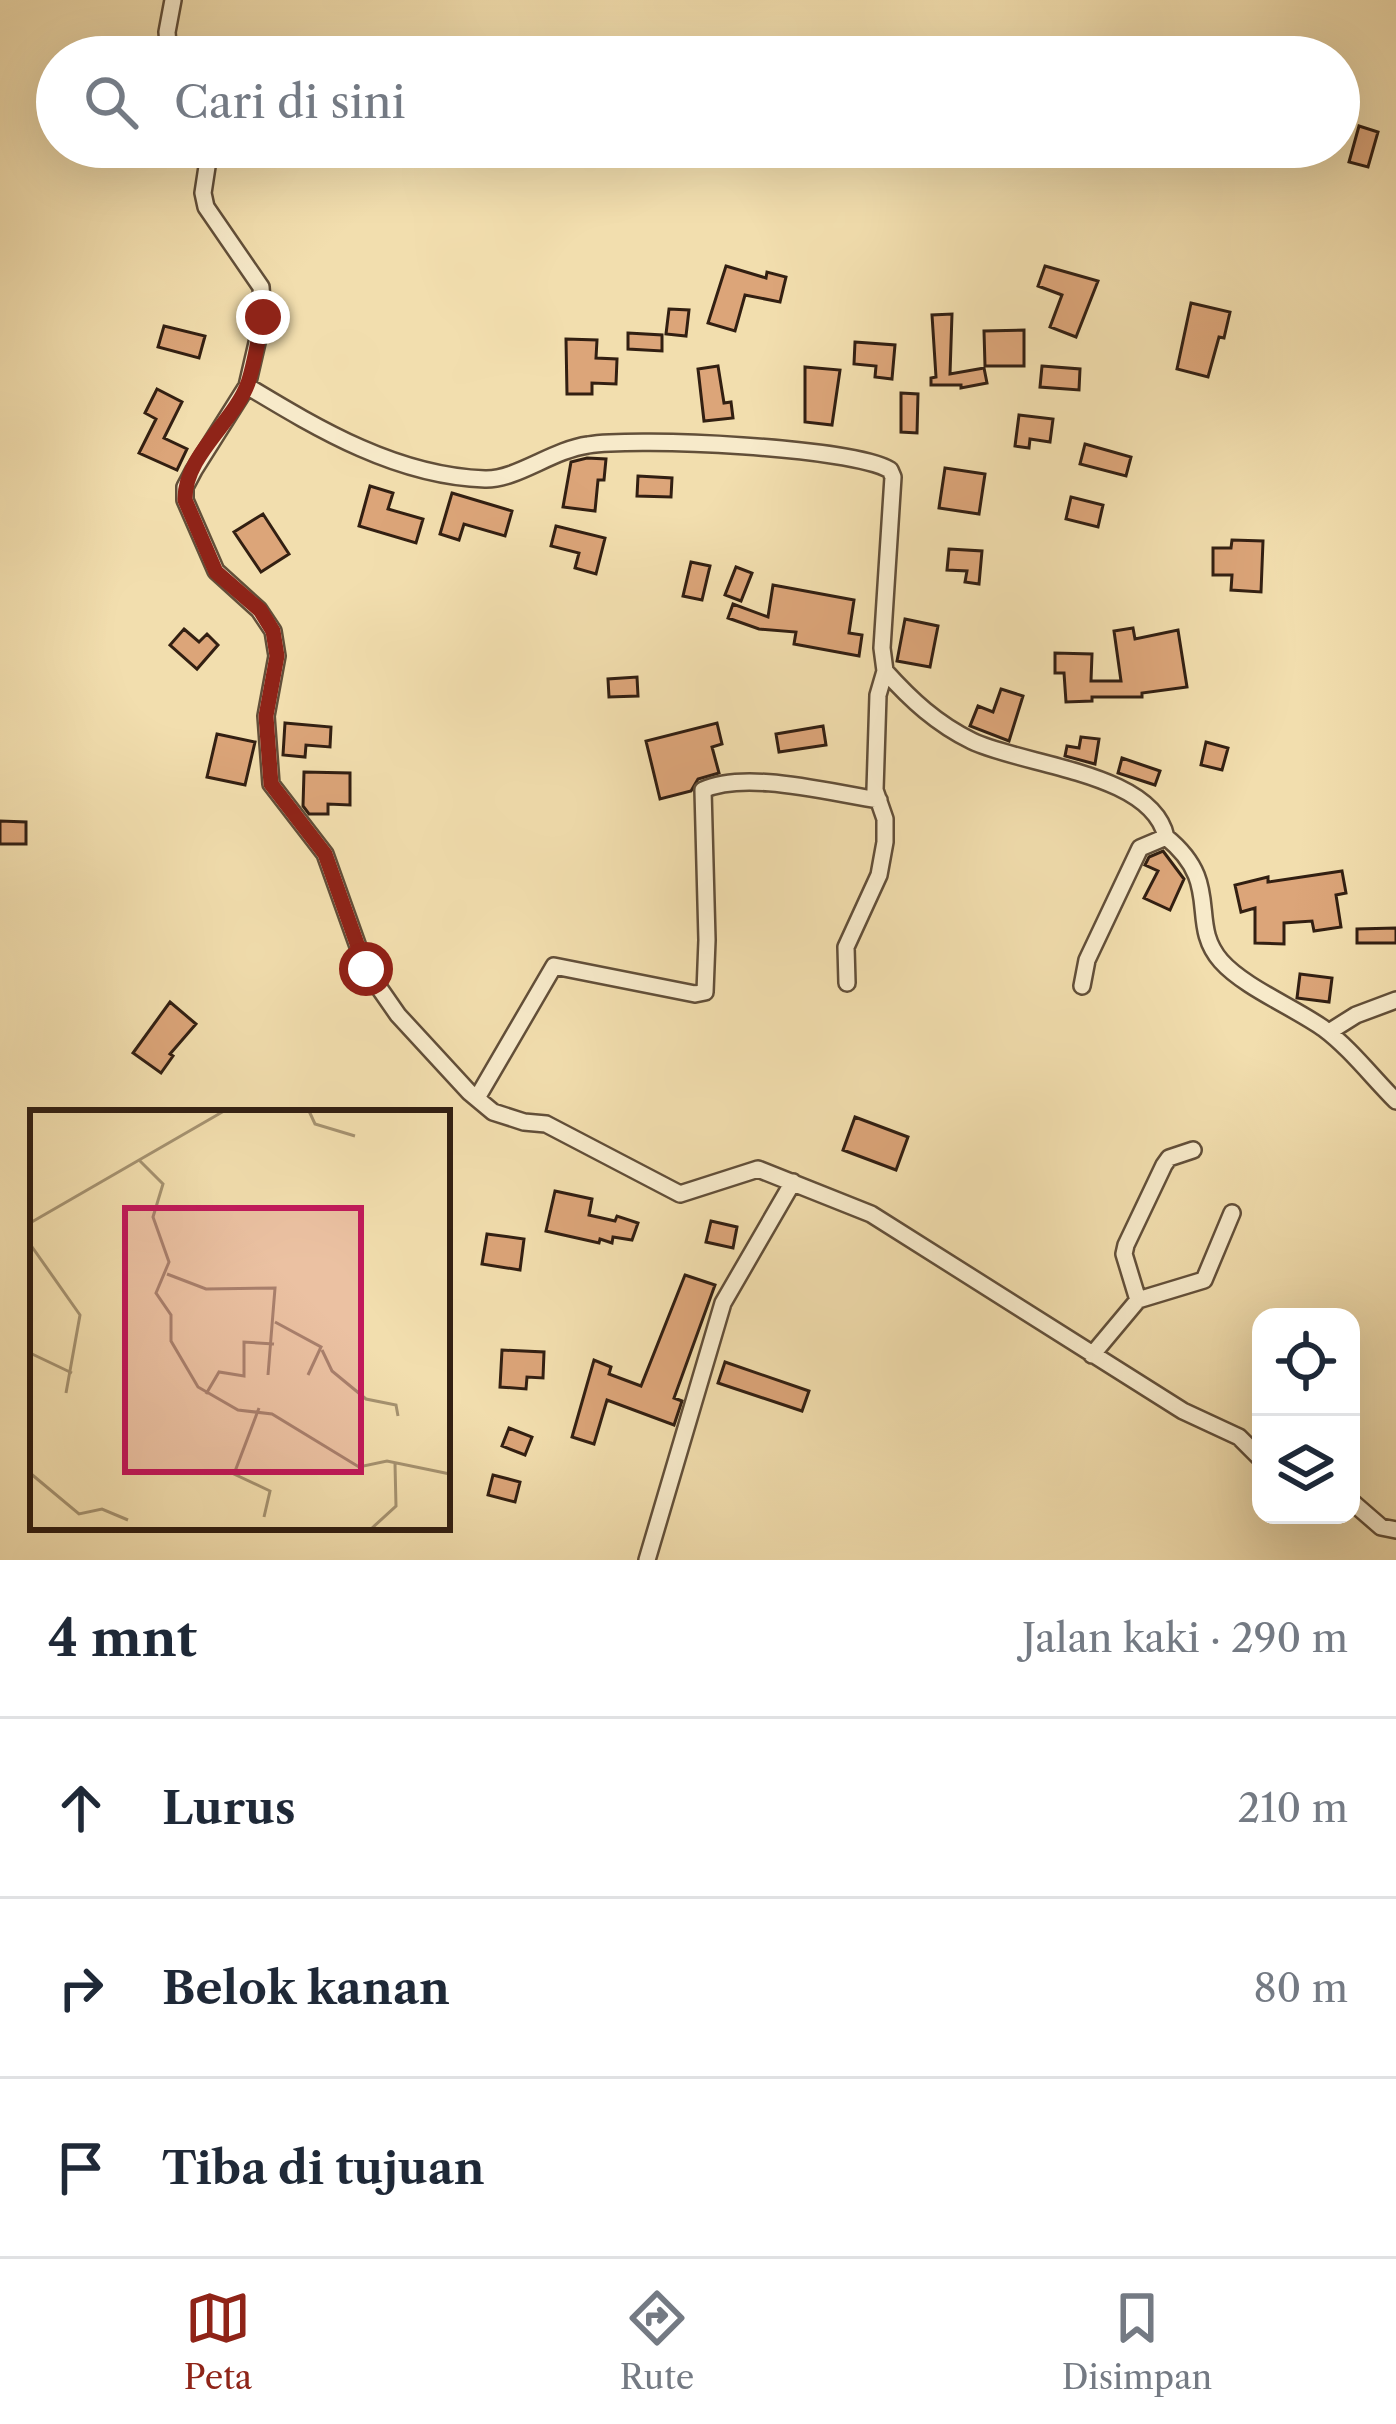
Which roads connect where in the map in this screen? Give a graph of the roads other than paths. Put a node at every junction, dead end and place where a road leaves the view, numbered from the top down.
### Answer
1 (173, 0) edge
2 (167, 36) edge
3 (207, 168) edge
4 (247, 386) junction
5 (885, 671) junction
6 (879, 800) junction
7 (1166, 837) junction
8 (847, 983) dead end
9 (1082, 986) dead end
10 (1396, 1000) edge
11 (1329, 1032) junction
12 (477, 1098) junction
13 (1396, 1100) edge
14 (1193, 1150) dead end
15 (793, 1182) junction
16 (1232, 1213) dead end
17 (1138, 1300) junction
18 (1091, 1355) junction
19 (1252, 1450) edge
20 (1360, 1509) edge
21 (1396, 1530) edge
22 (647, 1560) edge

1 - 2 street
3 - 4 street
4 - 5 street
4 - 12 street
5 - 6 street
5 - 7 street
6 - 8 street
6 - 12 street
7 - 9 street
7 - 11 street
10 - 11 street
11 - 13 street
12 - 15 street
14 - 17 street
15 - 18 street
15 - 22 street
16 - 17 street
17 - 18 street
18 - 19 street
20 - 21 street

